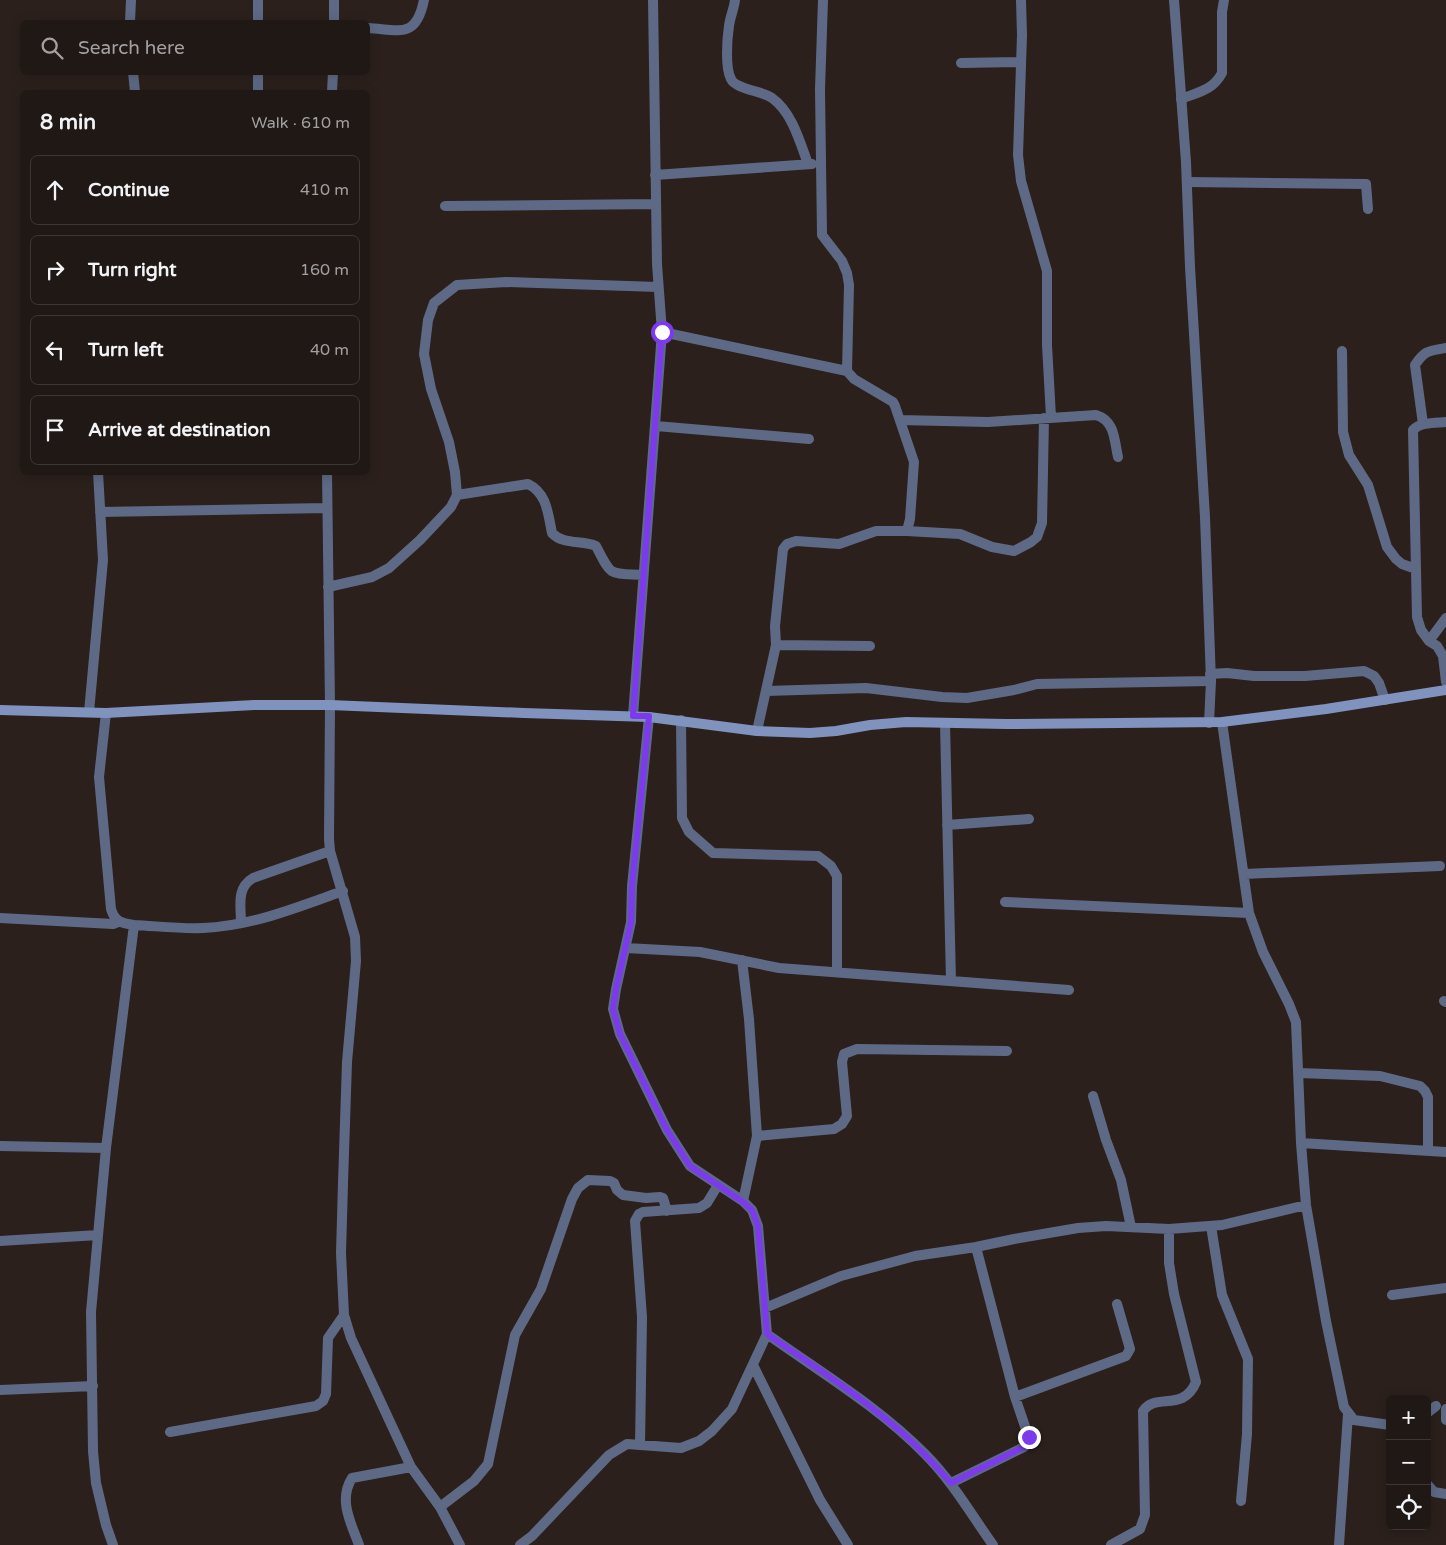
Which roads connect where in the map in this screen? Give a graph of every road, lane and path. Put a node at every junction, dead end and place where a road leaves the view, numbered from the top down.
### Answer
1 (131, 0) edge
2 (258, 0) edge
3 (334, 0) edge
4 (424, 0) edge
5 (653, 0) edge
6 (735, 0) edge
7 (823, 0) edge
8 (1021, 0) edge
9 (1174, 0) edge
10 (1224, 0) edge
11 (130, 20) edge
12 (258, 20) edge
13 (334, 20) edge
14 (370, 28) edge
15 (1021, 62) junction
16 (961, 63) dead end
17 (134, 75) edge
18 (258, 75) edge
19 (332, 75) edge
20 (135, 90) edge
21 (258, 90) edge
22 (332, 90) edge
23 (1182, 99) junction
24 (821, 163) junction
25 (808, 164) junction
26 (655, 175) junction
27 (1187, 182) junction
28 (656, 204) junction
29 (445, 206) dead end
30 (1368, 208) dead end
31 (658, 287) junction
32 (662, 332) junction
33 (1446, 348) edge
34 (1342, 351) dead end
35 (847, 371) junction
36 (1047, 417) junction
37 (900, 420) junction
38 (1446, 422) edge
39 (1423, 424) junction
40 (656, 426) junction
41 (809, 439) dead end
42 (1118, 457) dead end
43 (98, 475) edge
44 (326, 475) edge
45 (457, 495) junction
46 (327, 508) junction
47 (100, 512) junction
48 (907, 531) junction
49 (1416, 569) junction
50 (643, 575) junction
51 (328, 587) junction
52 (1446, 618) edge
53 (1429, 640) junction
54 (776, 645) junction
55 (870, 646) dead end
56 (1210, 678) junction
57 (1446, 682) edge
58 (1446, 690) edge
59 (766, 691) junction
60 (1385, 700) junction
61 (330, 705) junction
62 (0, 710) edge
63 (89, 712) junction
64 (106, 713) junction
65 (633, 716) junction
66 (649, 716) junction
67 (681, 720) junction
68 (1222, 722) junction
69 (945, 723) junction
70 (1209, 723) junction
71 (756, 731) junction
72 (1029, 819) dead end
73 (947, 824) junction
74 (330, 851) junction
75 (1440, 866) dead end
76 (1244, 874) junction
77 (343, 891) junction
78 (1005, 902) dead end
79 (1249, 912) junction
80 (0, 918) edge
81 (118, 922) junction
82 (241, 923) junction
83 (134, 925) junction
84 (626, 948) junction
85 (742, 960) junction
86 (837, 972) junction
87 (951, 981) junction
88 (1069, 990) dead end
89 (1007, 1051) dead end
90 (1299, 1073) junction
91 (1092, 1096) dead end
92 (757, 1136) junction
93 (1301, 1143) junction
94 (0, 1146) edge
95 (106, 1148) junction
96 (1428, 1151) junction
97 (1446, 1152) edge
98 (718, 1185) junction
99 (743, 1202) junction
100 (1306, 1205) junction
101 (667, 1211) junction
102 (1211, 1226) junction
103 (1131, 1227) junction
104 (1168, 1229) junction
105 (98, 1235) junction
106 (0, 1241) edge
107 (976, 1247) junction
108 (1446, 1288) edge
109 (1392, 1294) dead end
110 (1117, 1304) dead end
111 (765, 1308) junction
112 (344, 1316) junction
113 (767, 1334) junction
114 (753, 1365) junction
115 (93, 1386) junction
116 (0, 1390) edge
117 (1015, 1397) junction
118 (1436, 1409) edge
119 (1348, 1414) junction
120 (1446, 1420) edge
121 (1386, 1424) edge
122 (170, 1432) dead end
123 (640, 1445) junction
124 (411, 1467) junction
125 (951, 1483) junction
126 (1428, 1485) edge
127 (1446, 1494) edge
128 (1241, 1501) dead end
129 (440, 1507) junction
130 (113, 1545) edge
131 (358, 1545) edge
132 (460, 1545) edge
133 (520, 1545) edge
134 (848, 1545) edge
135 (994, 1545) edge
136 (1111, 1545) edge
137 (1339, 1545) edge

1 - 11 street
2 - 12 street
3 - 13 street
4 - 14 street
5 - 26 street
6 - 25 street
7 - 24 street
8 - 15 street
9 - 23 street
10 - 23 street
15 - 16 street
15 - 36 street
17 - 20 street
18 - 21 street
19 - 22 street
23 - 27 street
24 - 25 street
24 - 35 street
25 - 26 street
26 - 28 street
27 - 30 street
27 - 56 street
28 - 29 street
28 - 31 street
31 - 32 street
31 - 45 street
32 - 35 street
32 - 40 street
33 - 39 street
34 - 49 street
35 - 37 street
36 - 37 street
36 - 42 street
36 - 48 street
37 - 48 street
38 - 39 street
39 - 49 street
40 - 41 street
40 - 50 street
43 - 47 street
44 - 46 street
45 - 50 street
45 - 51 street
46 - 47 street
46 - 51 street
47 - 63 street
48 - 54 street
49 - 53 street
50 - 65 street
51 - 61 street
52 - 53 street
53 - 57 street
54 - 55 street
54 - 59 street
56 - 59 street
56 - 60 street
56 - 70 street
58 - 60 main road
59 - 71 street
60 - 68 main road
61 - 64 main road
61 - 65 main road
61 - 74 street
62 - 63 main road
63 - 64 main road
64 - 81 street
65 - 66 main road
66 - 67 main road
66 - 84 street
67 - 71 main road
67 - 86 street
68 - 70 main road
68 - 76 street
69 - 70 main road
69 - 71 main road
69 - 73 street
72 - 73 street
73 - 87 street
74 - 77 street
74 - 82 street
75 - 76 street
76 - 79 street
77 - 82 street
77 - 112 street
78 - 79 street
79 - 90 street
80 - 81 street
81 - 83 street
82 - 83 street
83 - 95 street
84 - 85 street
84 - 98 street
85 - 86 street
85 - 92 street
86 - 87 street
87 - 88 street
89 - 92 street
90 - 93 street
90 - 96 street
91 - 103 street
92 - 99 street
93 - 96 street
93 - 100 street
94 - 95 street
95 - 105 street
96 - 97 street
98 - 99 street
98 - 101 street
99 - 111 street
100 - 102 street
100 - 119 street
101 - 123 street
101 - 129 street
102 - 104 street
102 - 128 street
103 - 104 street
103 - 107 street
104 - 136 street
105 - 106 street
105 - 115 street
107 - 111 street
107 - 117 street
108 - 109 street
110 - 117 street
111 - 113 street
112 - 122 street
112 - 124 street
113 - 114 street
113 - 125 street
114 - 123 street
114 - 134 street
115 - 116 street
115 - 130 street
117 - 125 street
118 - 120 street
119 - 121 street
119 - 137 street
123 - 133 street
124 - 129 street
124 - 131 street
125 - 135 street
126 - 127 street
129 - 132 street

